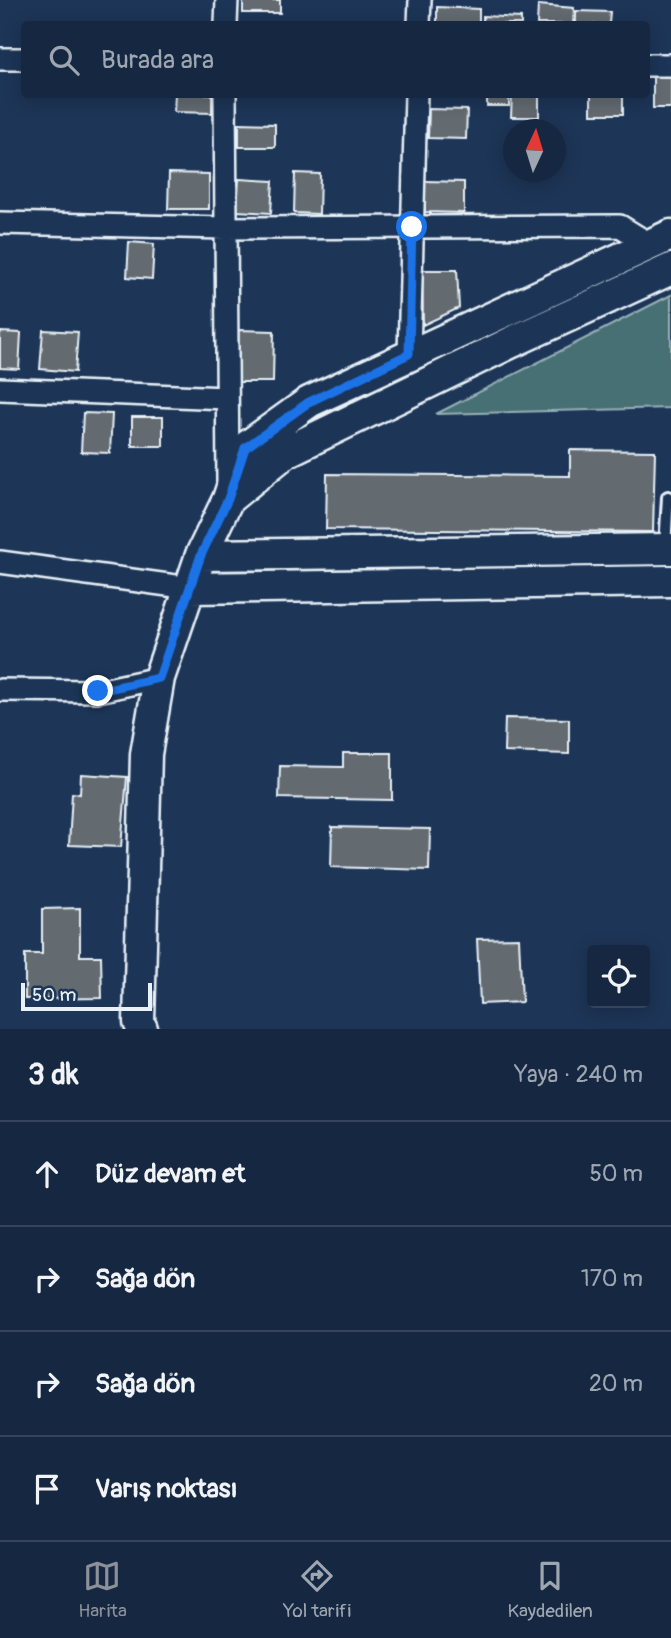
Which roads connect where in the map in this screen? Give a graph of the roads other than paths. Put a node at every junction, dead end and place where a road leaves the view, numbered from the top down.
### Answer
1 (227, 0) edge
2 (420, 0) edge
3 (226, 21) edge
4 (419, 21) edge
5 (0, 59) edge
6 (21, 60) edge
7 (650, 65) edge
8 (671, 65) edge
9 (225, 98) edge
10 (416, 98) edge
11 (0, 223) edge
12 (412, 227) junction
13 (225, 228) junction
14 (661, 240) edge
15 (671, 269) edge
16 (409, 354) junction
17 (0, 389) edge
18 (227, 398) junction
19 (668, 497) dead end
20 (228, 499) junction
21 (201, 555) junction
22 (0, 562) edge
23 (666, 565) edge
24 (190, 588) junction
25 (159, 678) junction
26 (3, 694) edge
27 (142, 1029) edge

1 - 3 street
2 - 4 street
5 - 6 street
7 - 8 street
9 - 13 street
10 - 12 street
11 - 13 street
12 - 13 street
12 - 14 street
12 - 16 street
13 - 18 street
14 - 16 street
15 - 20 street
16 - 20 street
17 - 18 street
18 - 20 street
19 - 23 lane
20 - 21 street
21 - 23 street
21 - 24 street
22 - 24 street
23 - 24 street
24 - 25 street
25 - 26 street
25 - 27 street

